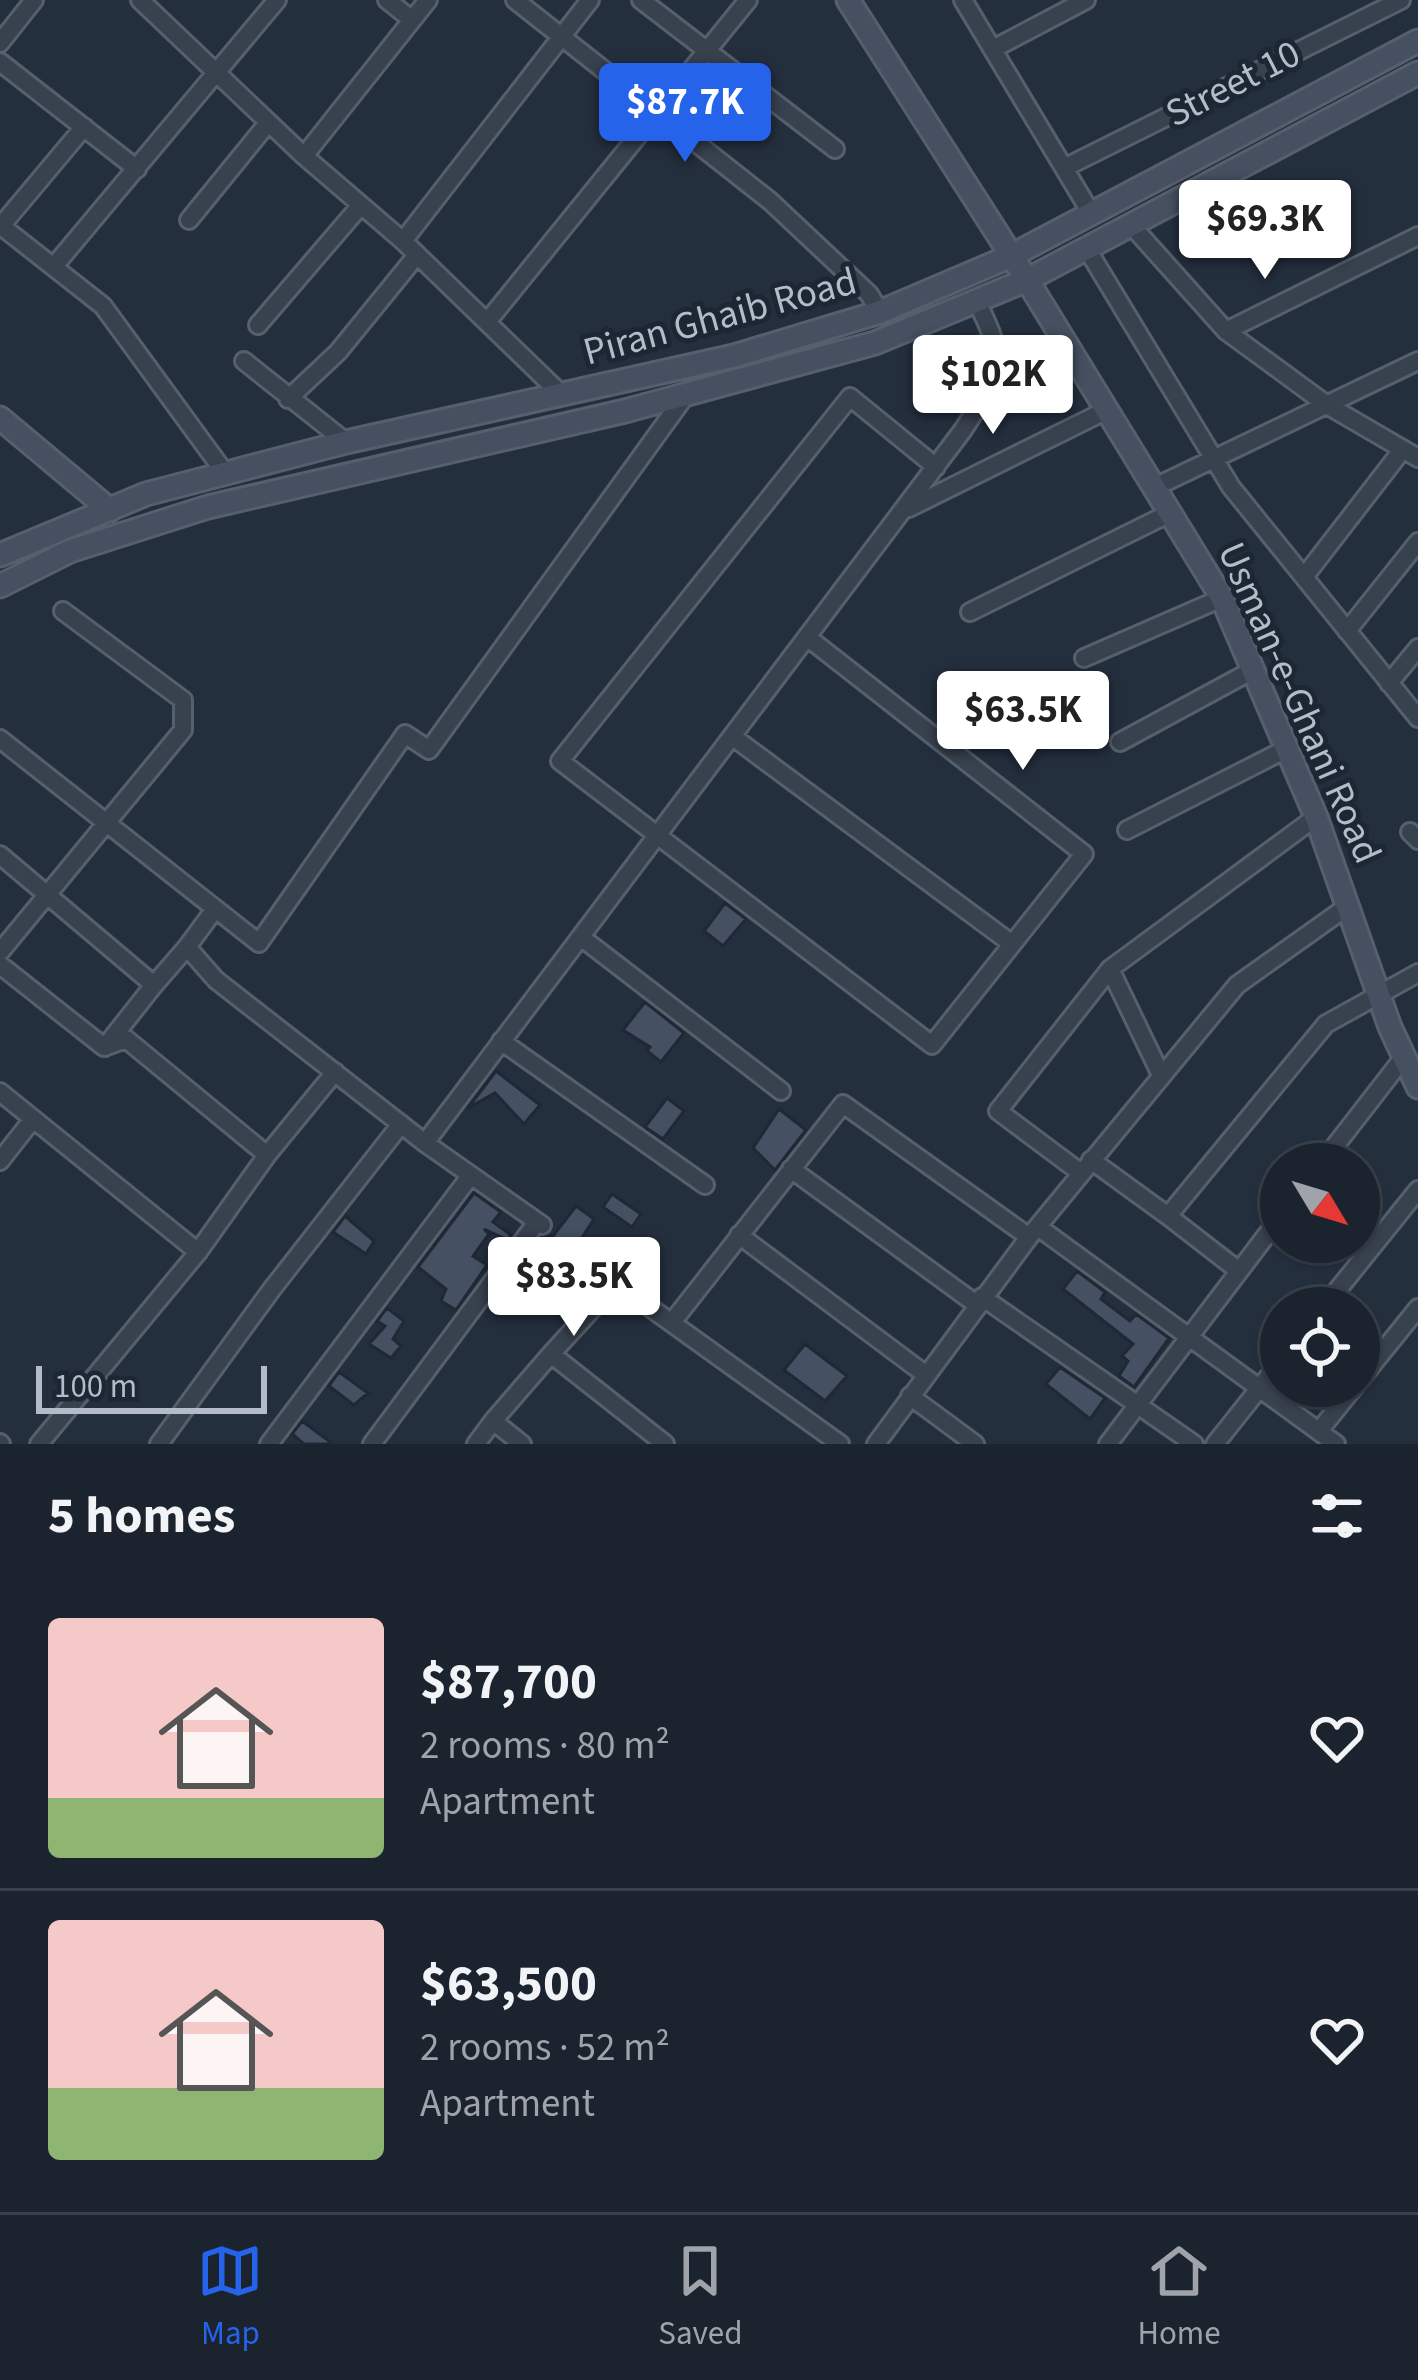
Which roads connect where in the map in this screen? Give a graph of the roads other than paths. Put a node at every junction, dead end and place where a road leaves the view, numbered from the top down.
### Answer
1 (34, 0) edge
2 (140, 0) edge
3 (278, 0) edge
4 (387, 0) edge
5 (428, 0) edge
6 (515, 0) edge
7 (590, 0) edge
8 (641, 0) edge
9 (748, 0) edge
10 (848, 0) edge
11 (963, 0) edge
12 (1086, 0) edge
13 (1401, 0) edge
14 (412, 20) junction
15 (562, 37) junction
16 (1418, 40) edge
17 (0, 43) edge
18 (993, 49) junction
19 (707, 50) junction
20 (0, 62) edge
21 (1418, 73) edge
22 (218, 75) junction
23 (658, 110) junction
24 (268, 123) junction
25 (84, 127) junction
26 (836, 149) dead end
27 (304, 156) junction
28 (1064, 168) junction
29 (137, 169) junction
30 (362, 205) junction
31 (1091, 213) junction
32 (189, 220) dead end
33 (1, 225) edge
34 (1132, 226) junction
35 (1418, 236) edge
36 (403, 241) junction
37 (1087, 249) junction
38 (417, 255) junction
39 (1011, 256) junction
40 (56, 265) junction
41 (1027, 280) junction
42 (977, 302) junction
43 (880, 312) junction
44 (487, 322) junction
45 (258, 325) dead end
46 (1226, 331) junction
47 (1418, 361) edge
48 (244, 362) dead end
49 (563, 396) junction
50 (686, 396) junction
51 (288, 399) junction
52 (1328, 405) junction
53 (1107, 410) junction
54 (0, 418) edge
55 (346, 442) junction
56 (1410, 454) edge
57 (1215, 458) junction
58 (936, 467) junction
59 (225, 473) junction
60 (1155, 488) junction
61 (110, 510) junction
62 (903, 511) junction
63 (1170, 512) junction
64 (1418, 542) edge
65 (0, 556) edge
66 (1304, 578) junction
67 (0, 586) edge
68 (1222, 598) junction
69 (63, 611) dead end
70 (970, 612) dead end
71 (1347, 631) junction
72 (807, 637) junction
73 (1418, 648) edge
74 (1084, 658) dead end
75 (1253, 670) junction
76 (1389, 683) junction
77 (1418, 718) edge
78 (733, 737) junction
79 (0, 740) edge
80 (1120, 742) dead end
81 (1288, 748) junction
82 (1316, 818) junction
83 (104, 822) junction
84 (1127, 830) dead end
85 (658, 836) junction
86 (0, 855) edge
87 (48, 892) junction
88 (1348, 906) junction
89 (215, 909) junction
90 (582, 938) junction
91 (1012, 944) junction
92 (187, 946) junction
93 (0, 952) edge
94 (0, 965) edge
95 (1110, 968) junction
96 (1418, 973) edge
97 (154, 985) junction
98 (1378, 993) junction
99 (502, 1041) junction
100 (104, 1047) junction
101 (1404, 1057) junction
102 (334, 1072) junction
103 (1161, 1075) junction
104 (1418, 1087) edge
105 (781, 1090) dead end
106 (0, 1092) edge
107 (33, 1119) junction
108 (401, 1124) junction
109 (425, 1143) junction
110 (1337, 1143) edge
111 (267, 1155) junction
112 (0, 1161) edge
113 (1086, 1167) junction
114 (791, 1169) junction
115 (471, 1175) junction
116 (705, 1184) dead end
117 (1418, 1190) edge
118 (1168, 1216) junction
119 (1034, 1232) junction
120 (739, 1235) junction
121 (1260, 1244) edge
122 (197, 1252) junction
123 (1239, 1271) junction
124 (1341, 1287) edge
125 (979, 1301) junction
126 (1418, 1308) edge
127 (673, 1321) junction
128 (1189, 1335) junction
129 (551, 1354) junction
130 (1380, 1355) edge
131 (926, 1375) junction
132 (1260, 1388) joint
133 (910, 1396) junction
134 (1137, 1405) junction
135 (1286, 1407) edge
136 (1338, 1407) edge
137 (493, 1421) junction
138 (1319, 1431) junction
139 (39, 1444) edge
140 (159, 1444) edge
141 (269, 1444) edge
142 (372, 1444) edge
143 (476, 1444) edge
144 (522, 1444) edge
145 (665, 1444) edge
146 (840, 1444) edge
147 (876, 1444) edge
148 (975, 1444) edge
149 (1108, 1444) edge
150 (1194, 1444) edge
151 (1214, 1444) edge
152 (1336, 1444) edge

1 - 17 street
2 - 22 street
3 - 22 street
4 - 14 street
5 - 14 street
6 - 15 street
7 - 15 street
8 - 19 street
9 - 19 street
10 - 39 main road, Usman-e-Ghani Road
11 - 18 street
12 - 18 street
13 - 28 street, Street 10
14 - 27 street
15 - 23 street
15 - 36 street
16 - 31 main road, Piran Ghaib Road
18 - 28 street
19 - 23 street
19 - 26 street
20 - 25 street
21 - 34 main road, Piran Ghaib Road
22 - 24 street
22 - 29 street
23 - 43 street
23 - 44 street
24 - 27 street
24 - 32 street
25 - 29 street
25 - 33 street
27 - 30 street
28 - 31 street
29 - 40 street
30 - 36 street
30 - 45 street
31 - 39 main road, Piran Ghaib Road
33 - 40 street
34 - 37 main road, Piran Ghaib Road
34 - 46 street
35 - 46 street
36 - 38 street
37 - 41 main road, Piran Ghaib Road
37 - 57 street
38 - 44 street
38 - 51 street
39 - 41 main road, Usman-e-Ghani Road
39 - 43 main road, Piran Ghaib Road
40 - 59 street
41 - 42 main road, Piran Ghaib Road
41 - 53 main road, Usman-e-Ghani Road
42 - 50 main road, Piran Ghaib Road
42 - 58 street
43 - 49 main road, Piran Ghaib Road
44 - 49 street
46 - 52 street
47 - 52 street
48 - 51 street
49 - 55 main road, Piran Ghaib Road
50 - 67 main road, Piran Ghaib Road
50 - 89 street
51 - 55 street
52 - 56 street
52 - 57 street
53 - 60 main road, Usman-e-Ghani Road
53 - 62 street
54 - 61 main road
55 - 59 main road, Piran Ghaib Road
56 - 66 street
57 - 60 street
57 - 66 street
58 - 62 street
58 - 85 street
59 - 61 main road, Piran Ghaib Road
60 - 63 main road, Usman-e-Ghani Road
61 - 65 main road, Piran Ghaib Road
62 - 72 street
63 - 68 main road, Usman-e-Ghani Road
63 - 70 street
64 - 71 street
66 - 71 street
68 - 74 street
68 - 75 main road, Usman-e-Ghani Road
69 - 83 street
71 - 76 street
72 - 78 street
72 - 91 street
73 - 76 street
75 - 80 street
75 - 81 main road, Usman-e-Ghani Road
76 - 77 street
78 - 85 street
78 - 91 street
79 - 83 street
81 - 82 main road, Usman-e-Ghani Road
81 - 84 street
82 - 88 main road, Usman-e-Ghani Road
82 - 95 street
83 - 87 street
83 - 89 street
85 - 90 street
85 - 91 street
86 - 87 street
87 - 93 street
87 - 97 street
88 - 98 main road, Usman-e-Ghani Road
88 - 103 street
89 - 92 street
90 - 99 street
90 - 105 street
92 - 97 street
92 - 102 street
94 - 100 street
95 - 103 street
95 - 113 street
96 - 98 street
97 - 100 street
98 - 101 main road, Usman-e-Ghani Road
98 - 118 street
99 - 109 street
99 - 116 street
100 - 111 street
101 - 104 main road, Usman-e-Ghani Road
101 - 110 street
102 - 108 street
102 - 111 street
103 - 113 street
106 - 107 street
107 - 112 street
107 - 122 street
108 - 109 street
108 - 140 street
109 - 115 street
111 - 122 street
113 - 118 street
113 - 119 street
114 - 119 street
114 - 120 street
114 - 125 street
115 - 141 street
115 - 142 street
117 - 124 street
118 - 123 street
119 - 125 street
119 - 128 street
120 - 127 street
120 - 131 street
121 - 123 street
122 - 139 street
123 - 128 street
125 - 131 street
125 - 134 street
126 - 130 street
127 - 129 street
127 - 146 street
128 - 132 street
128 - 134 street
129 - 137 street
129 - 145 street
131 - 133 street
132 - 151 street
133 - 147 street
133 - 148 street
134 - 149 street
134 - 150 street
135 - 138 street
136 - 138 street
137 - 143 street
137 - 144 street
138 - 152 street

